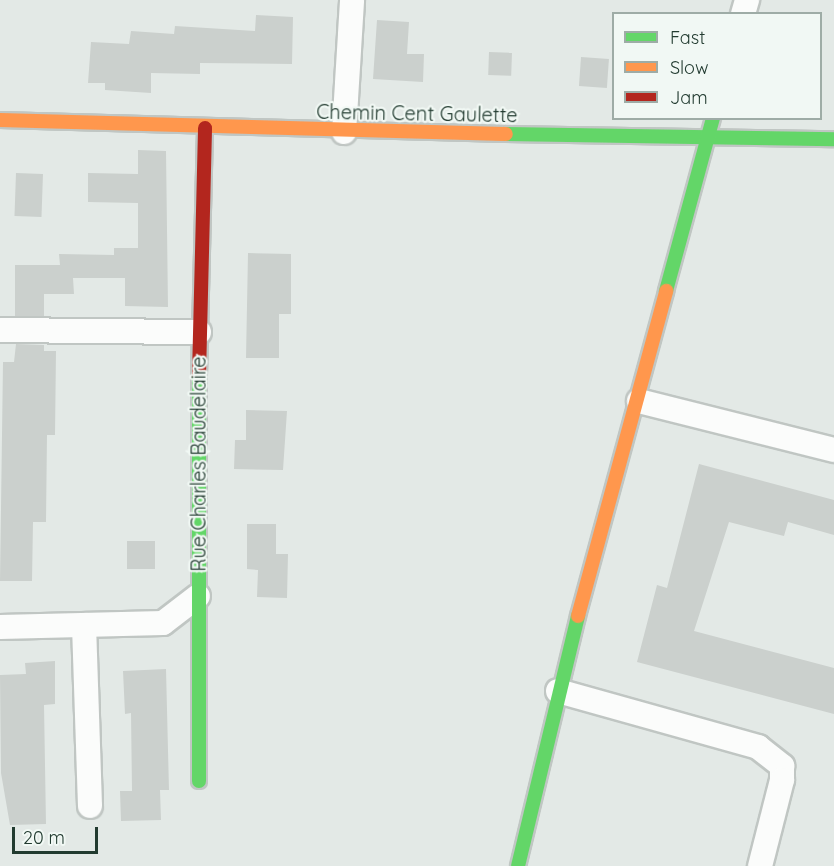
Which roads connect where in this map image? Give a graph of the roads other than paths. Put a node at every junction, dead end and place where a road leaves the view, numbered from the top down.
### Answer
1 (352, 0) edge
2 (0, 120) edge
3 (712, 120) edge
4 (205, 128) junction
5 (344, 132) junction
6 (708, 137) junction
7 (834, 139) edge
8 (0, 330) edge
9 (199, 332) junction
10 (639, 401) junction
11 (834, 450) edge
12 (198, 596) junction
13 (84, 625) junction
14 (0, 627) edge
15 (558, 691) junction
16 (199, 781) dead end
17 (90, 806) dead end
18 (518, 866) edge
19 (760, 866) edge

1 - 5 street
2 - 4 street, Chemin Cent Gaulette
3 - 6 street
4 - 5 street, Chemin Cent Gaulette
4 - 9 street, Rue Charles Baudelaire
5 - 6 street, Chemin Cent Gaulette
6 - 7 street, Chemin Cent Gaulette
6 - 10 street
8 - 9 street, Rue Charles Baudelaire
9 - 12 street, Rue Charles Baudelaire
10 - 11 street
10 - 15 street
12 - 13 street, Rue Charles Baudelaire
12 - 16 street, Rue Charles Baudelaire
13 - 14 street, Rue Charles Baudelaire
13 - 17 street
15 - 18 street
15 - 19 street

